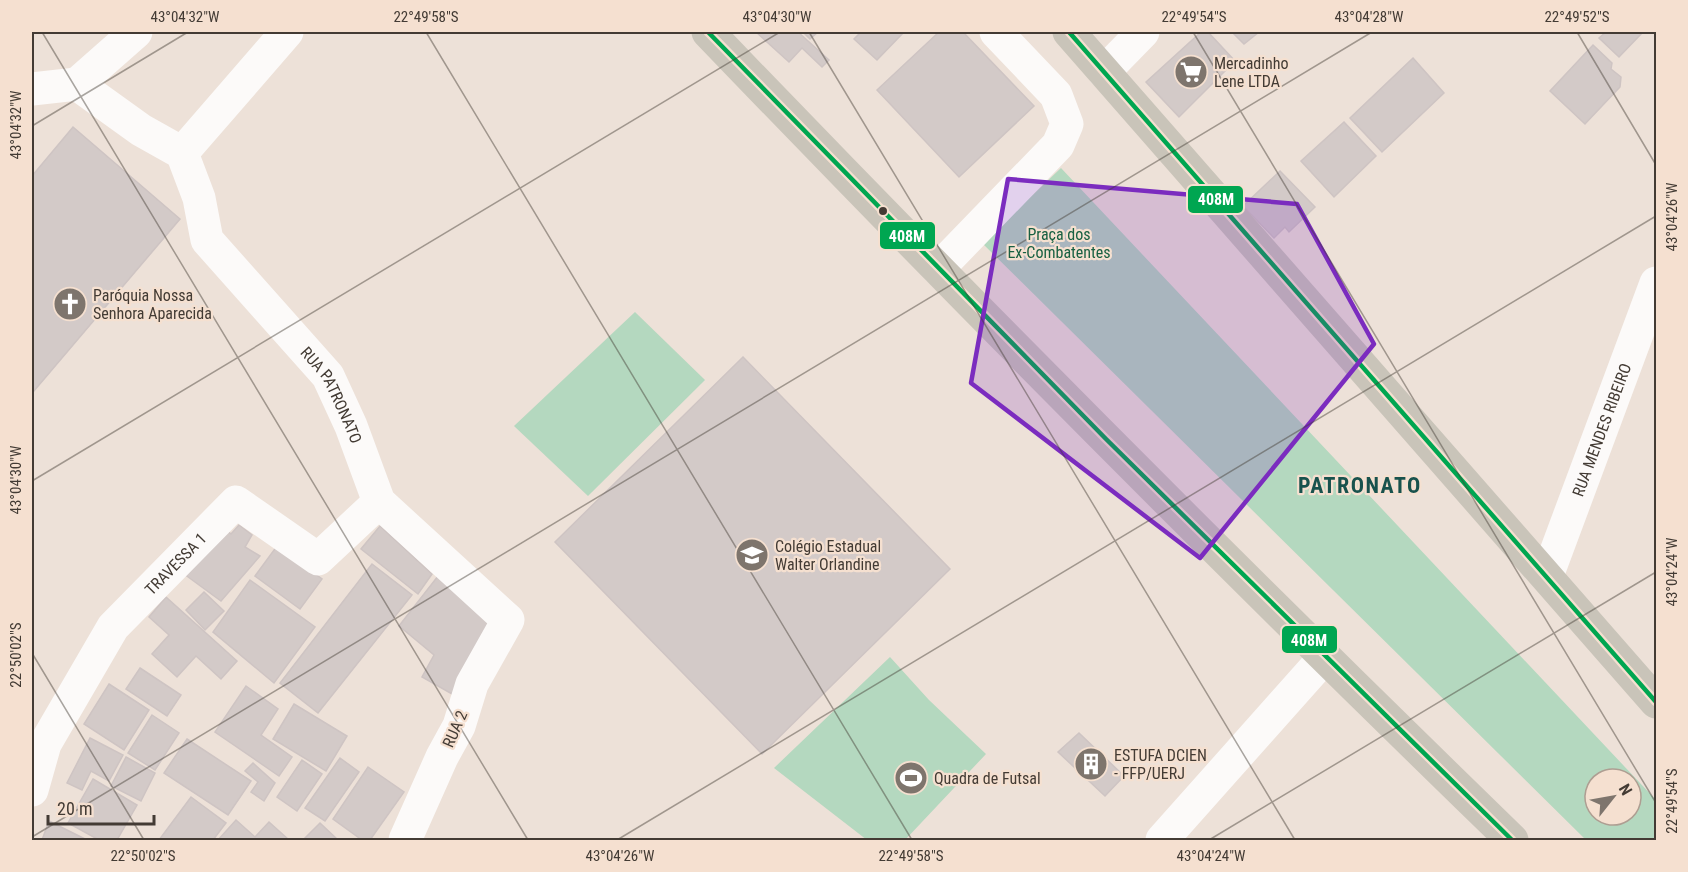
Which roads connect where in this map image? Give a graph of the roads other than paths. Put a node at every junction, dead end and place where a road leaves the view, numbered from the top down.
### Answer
1 (136, 32) edge
2 (287, 32) edge
3 (708, 32) edge
4 (996, 32) edge
5 (1069, 32) edge
6 (1143, 32) edge
7 (1104, 72) junction
8 (77, 84) junction
9 (32, 89) edge
10 (182, 153) junction
11 (938, 269) junction
12 (1656, 283) edge
13 (379, 502) junction
14 (1547, 576) junction
15 (508, 620) joint
16 (1324, 658) junction
17 (1656, 702) edge
18 (38, 745) edge
19 (32, 790) edge
20 (405, 840) edge
21 (1162, 840) edge
22 (1512, 840) edge

1 - 8 street
2 - 10 street
3 - 11 main road
4 - 11 street
5 - 7 main road
6 - 7 street
7 - 14 main road
8 - 9 street
8 - 10 street
10 - 13 street, RUA PATRONATO
11 - 16 main road
12 - 14 street, RUA MENDES RIBEIRO
13 - 15 street, RUA PATRONATO
13 - 18 street, TRAVESSA 1
14 - 17 main road
15 - 20 street, RUA 2
16 - 21 street
16 - 22 main road
18 - 19 street, TRAVESSA 1

